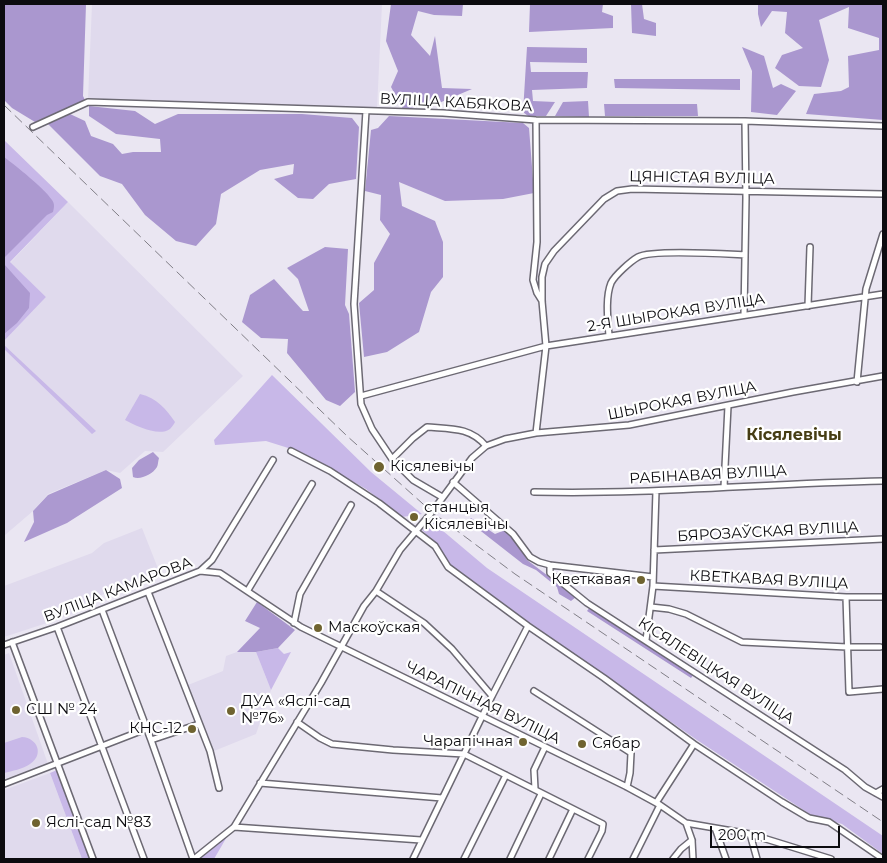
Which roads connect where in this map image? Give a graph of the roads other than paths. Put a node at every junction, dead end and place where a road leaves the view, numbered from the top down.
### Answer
1 (366, 111) junction
2 (536, 120) junction
3 (745, 121) junction
4 (883, 126) edge
5 (33, 127) dead end
6 (746, 191) junction
7 (883, 194) edge
8 (883, 234) edge
9 (810, 247) dead end
10 (745, 255) junction
11 (883, 294) edge
12 (866, 297) junction
13 (542, 301) junction
14 (808, 306) junction
15 (744, 316) junction
16 (609, 336) junction
17 (546, 346) junction
18 (883, 376) edge
19 (857, 382) junction
20 (361, 396) junction
21 (728, 406) junction
22 (536, 433) junction
23 (486, 446) junction
24 (292, 451) dead end
25 (392, 459) junction
26 (273, 460) dead end
27 (883, 481) edge
28 (453, 482) junction
29 (312, 484) dead end
30 (724, 487) junction
31 (656, 491) junction
32 (534, 492) dead end
33 (442, 497) junction
34 (352, 505) dead end
35 (416, 530) junction
36 (883, 539) edge
37 (654, 550) junction
38 (550, 565) junction
39 (200, 571) junction
40 (653, 577) junction
41 (652, 586) junction
42 (248, 590) junction
43 (376, 591) junction
44 (148, 592) junction
45 (846, 597) junction
46 (883, 597) edge
47 (651, 607) junction
48 (102, 610) junction
49 (294, 623) junction
50 (57, 626) junction
51 (528, 626) junction
52 (646, 640) junction
53 (12, 642) junction
54 (4, 645) edge
55 (880, 646) dead end
56 (342, 647) junction
57 (848, 647) junction
58 (883, 689) edge
59 (534, 691) dead end
60 (492, 696) junction
61 (482, 716) junction
62 (297, 722) junction
63 (199, 724) junction
64 (146, 729) junction
65 (151, 740) junction
66 (694, 744) junction
67 (102, 747) junction
68 (545, 747) junction
69 (464, 754) junction
70 (57, 764) junction
71 (506, 775) junction
72 (260, 783) junction
73 (4, 784) edge
74 (627, 786) junction
75 (219, 788) dead end
76 (535, 789) junction
77 (883, 789) edge
78 (876, 793) junction
79 (541, 794) junction
80 (442, 798) junction
81 (883, 798) edge
82 (658, 804) junction
83 (573, 809) junction
84 (686, 823) junction
85 (234, 827) junction
86 (716, 828) junction
87 (750, 834) junction
88 (421, 840) junction
89 (692, 840) junction
90 (93, 859) edge
91 (144, 859) edge
92 (194, 859) edge
93 (413, 859) edge
94 (464, 859) edge
95 (510, 859) edge
96 (549, 859) edge
97 (588, 859) edge
98 (633, 859) edge
99 (673, 859) edge
100 (693, 859) edge
101 (726, 859) edge
102 (757, 859) edge
103 (831, 859) edge
104 (883, 859) edge

1 - 2 street, ВУЛІЦА КАБЯКОВА
1 - 5 street, ВУЛІЦА КАБЯКОВА
1 - 20 street
2 - 3 street, ВУЛІЦА КАБЯКОВА
2 - 13 street
3 - 4 street, ВУЛІЦА КАБЯКОВА
3 - 6 street
6 - 7 street, ЦЯНІСТАЯ ВУЛІЦА
6 - 10 street
6 - 13 street, ЦЯНІСТАЯ ВУЛІЦА
8 - 12 street
9 - 14 street
10 - 15 street
10 - 16 street
11 - 12 street, 2-Я ШЫРОКАЯ ВУЛІЦА
12 - 14 street, 2-Я ШЫРОКАЯ ВУЛІЦА
12 - 19 street
13 - 17 street, ЦЯНІСТАЯ ВУЛІЦА
14 - 15 street, 2-Я ШЫРОКАЯ ВУЛІЦА
15 - 16 street, 2-Я ШЫРОКАЯ ВУЛІЦА
16 - 17 street, 2-Я ШЫРОКАЯ ВУЛІЦА
17 - 20 street, 2-Я ШЫРОКАЯ ВУЛІЦА
17 - 22 street, ЦЯНІСТАЯ ВУЛІЦА
18 - 19 street, ШЫРОКАЯ ВУЛІЦА
19 - 21 street, ШЫРОКАЯ ВУЛІЦА
20 - 25 street
21 - 22 street, ШЫРОКАЯ ВУЛІЦА
21 - 30 street
22 - 23 street, ШЫРОКАЯ ВУЛІЦА
23 - 25 street
23 - 28 street, ШЫРОКАЯ ВУЛІЦА
24 - 35 street
25 - 33 street
26 - 39 street
27 - 30 street, РАБІНАВАЯ ВУЛІЦА
28 - 33 street, ШЫРОКАЯ ВУЛІЦА
28 - 38 street
29 - 42 street
30 - 31 street, РАБІНАВАЯ ВУЛІЦА
31 - 32 street, РАБІНАВАЯ ВУЛІЦА
31 - 37 street
33 - 35 street, ШЫРОКАЯ ВУЛІЦА
34 - 49 street
35 - 43 street, ШЫРОКАЯ ВУЛІЦА
35 - 51 street
36 - 37 street, БЯРОЗАЎСКАЯ ВУЛІЦА
37 - 40 street
38 - 40 street
38 - 52 street, КІСЯЛЕВІЦКАЯ ВУЛІЦА
39 - 42 street, ВУЛІЦА КАМАРОВА
39 - 44 street, ВУЛІЦА КАМАРОВА
40 - 41 street
41 - 45 street, КВЕТКАВАЯ ВУЛІЦА
41 - 47 street
42 - 49 street, ВУЛІЦА КАМАРОВА
43 - 56 street, ШЫРОКАЯ ВУЛІЦА
43 - 60 street
44 - 48 street, ВУЛІЦА КАМАРОВА
44 - 63 street
45 - 46 street, КВЕТКАВАЯ ВУЛІЦА
45 - 57 street
47 - 52 street
47 - 57 street
48 - 50 street, ВУЛІЦА КАМАРОВА
48 - 64 street
49 - 56 street, ВУЛІЦА КАМАРОВА
50 - 53 street, ВУЛІЦА КАМАРОВА
50 - 67 street
51 - 60 street
51 - 66 street
52 - 78 street, КІСЯЛЕВІЦКАЯ ВУЛІЦА
53 - 54 street, ВУЛІЦА КАМАРОВА
53 - 70 street
55 - 57 street
56 - 61 street, ЧАРАПІЧНАЯ ВУЛІЦА
56 - 62 street, ШЫРОКАЯ ВУЛІЦА
57 - 58 street
59 - 74 street
60 - 61 street
61 - 68 street, ЧАРАПІЧНАЯ ВУЛІЦА
61 - 69 street
62 - 69 street
62 - 72 street, ШЫРОКАЯ ВУЛІЦА
63 - 65 street
63 - 75 street
64 - 65 street
64 - 67 street
65 - 92 street
66 - 82 street
66 - 104 street
67 - 70 street
67 - 91 street
68 - 74 street, ЧАРАПІЧНАЯ ВУЛІЦА
68 - 76 street
69 - 71 street
69 - 80 street
70 - 73 street
70 - 90 street
71 - 76 street
71 - 94 street
72 - 80 street
72 - 85 street, ШЫРОКАЯ ВУЛІЦА
74 - 82 street, ЧАРАПІЧНАЯ ВУЛІЦА
76 - 79 street
77 - 78 street
78 - 81 street, КІСЯЛЕВІЦКАЯ ВУЛІЦА
79 - 83 street
79 - 95 street
80 - 88 street
82 - 84 street, ЧАРАПІЧНАЯ ВУЛІЦА
82 - 98 street
83 - 96 street
83 - 97 street
84 - 86 street, ЧАРАПІЧНАЯ ВУЛІЦА
84 - 89 street
85 - 88 street
85 - 92 street
86 - 87 street, ЧАРАПІЧНАЯ ВУЛІЦА
86 - 101 street
87 - 102 street
87 - 103 street, ЧАРАПІЧНАЯ ВУЛІЦА
88 - 93 street
89 - 99 street
89 - 100 street

